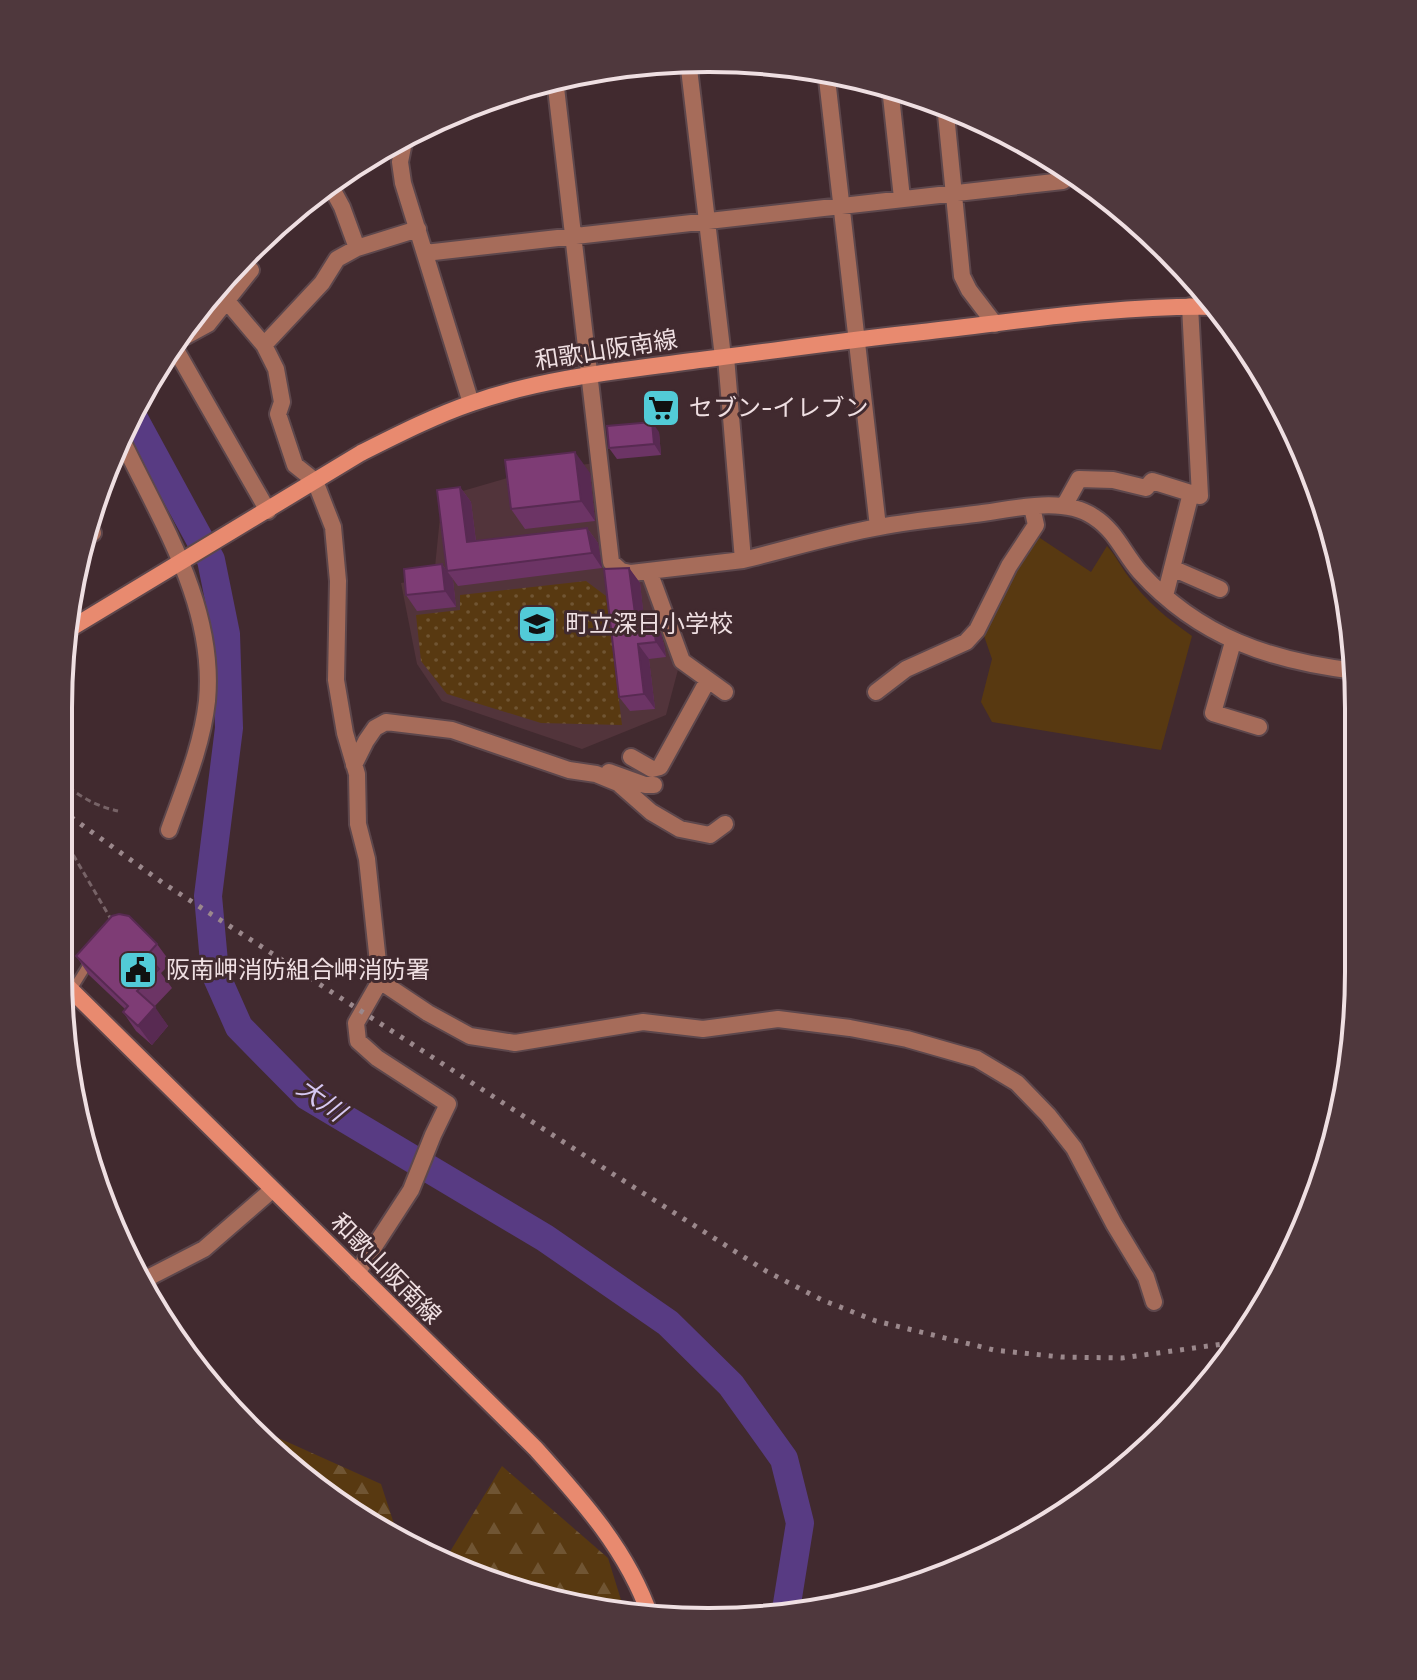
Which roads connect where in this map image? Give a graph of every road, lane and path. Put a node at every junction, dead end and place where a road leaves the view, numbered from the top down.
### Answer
1 (689, 72) edge
2 (827, 83) edge
3 (556, 91) edge
4 (891, 100) edge
5 (946, 118) edge
6 (402, 151) edge
7 (1063, 180) edge
8 (954, 192) junction
9 (335, 194) edge
10 (902, 198) junction
11 (841, 204) junction
12 (707, 219) junction
13 (418, 229) junction
14 (572, 235) junction
15 (357, 248) junction
16 (425, 253) junction
17 (251, 270) dead end
18 (226, 300) junction
19 (1190, 306) junction
20 (1201, 306) edge
21 (210, 314) edge
22 (995, 324) junction
23 (856, 340) junction
24 (264, 345) junction
25 (179, 355) edge
26 (724, 357) junction
27 (590, 374) junction
28 (471, 403) junction
29 (127, 450) edge
30 (315, 481) junction
31 (1191, 493) junction
32 (1064, 506) junction
33 (1032, 507) junction
34 (268, 511) junction
35 (878, 527) junction
36 (743, 560) junction
37 (185, 561) junction
38 (1172, 568) junction
39 (649, 571) junction
40 (1220, 589) dead end
41 (1165, 596) junction
42 (77, 625) edge
43 (1233, 642) junction
44 (1344, 670) edge
45 (708, 680) junction
46 (725, 692) dead end
47 (876, 692) dead end
48 (1259, 727) dead end
49 (631, 757) dead end
50 (354, 765) junction
51 (576, 771) junction
52 (654, 785) dead end
53 (72, 790) edge
54 (118, 811) dead end
55 (725, 824) dead end
56 (169, 830) dead end
57 (72, 853) edge
58 (116, 927) edge
59 (99, 949) edge
60 (380, 981) junction
61 (72, 989) edge
62 (72, 992) edge
63 (272, 1190) junction
64 (357, 1273) junction
65 (150, 1277) edge
66 (1154, 1302) dead end
67 (645, 1605) edge

1 - 12 street
2 - 11 street
3 - 14 street
4 - 10 street
5 - 8 street
6 - 13 street
7 - 8 street
8 - 10 street
8 - 22 street
9 - 15 street
10 - 11 street
11 - 12 street
11 - 23 street
12 - 14 street
12 - 26 street
13 - 15 street
13 - 16 street
14 - 16 street
14 - 27 street
15 - 24 street
16 - 28 street
17 - 18 street
18 - 21 street
18 - 24 street
19 - 20 main road, 和歌山阪南線
19 - 22 main road, 和歌山阪南線
19 - 31 street
22 - 23 main road, 和歌山阪南線
23 - 26 main road, 和歌山阪南線
23 - 35 street
24 - 30 street
25 - 34 street
26 - 27 main road, 和歌山阪南線
26 - 36 street
27 - 28 main road, 和歌山阪南線
27 - 39 street
28 - 30 main road, 和歌山阪南線
29 - 37 street
30 - 34 main road, 和歌山阪南線
30 - 50 street
31 - 32 street
31 - 38 street
32 - 33 street
32 - 41 street
33 - 35 street
33 - 47 street
34 - 37 main road, 和歌山阪南線
35 - 36 street
36 - 39 street
37 - 42 main road, 和歌山阪南線
37 - 56 street
38 - 40 street
38 - 41 street
39 - 45 street
41 - 43 street
43 - 44 street
43 - 48 street
45 - 46 street
45 - 49 street
50 - 51 street
50 - 60 street
51 - 52 street
51 - 55 street
53 - 54 path
57 - 58 path
59 - 61 lane
60 - 64 street
60 - 66 street
62 - 63 main road, 和歌山阪南線
63 - 64 main road, 和歌山阪南線
63 - 65 street
64 - 67 main road, 和歌山阪南線

